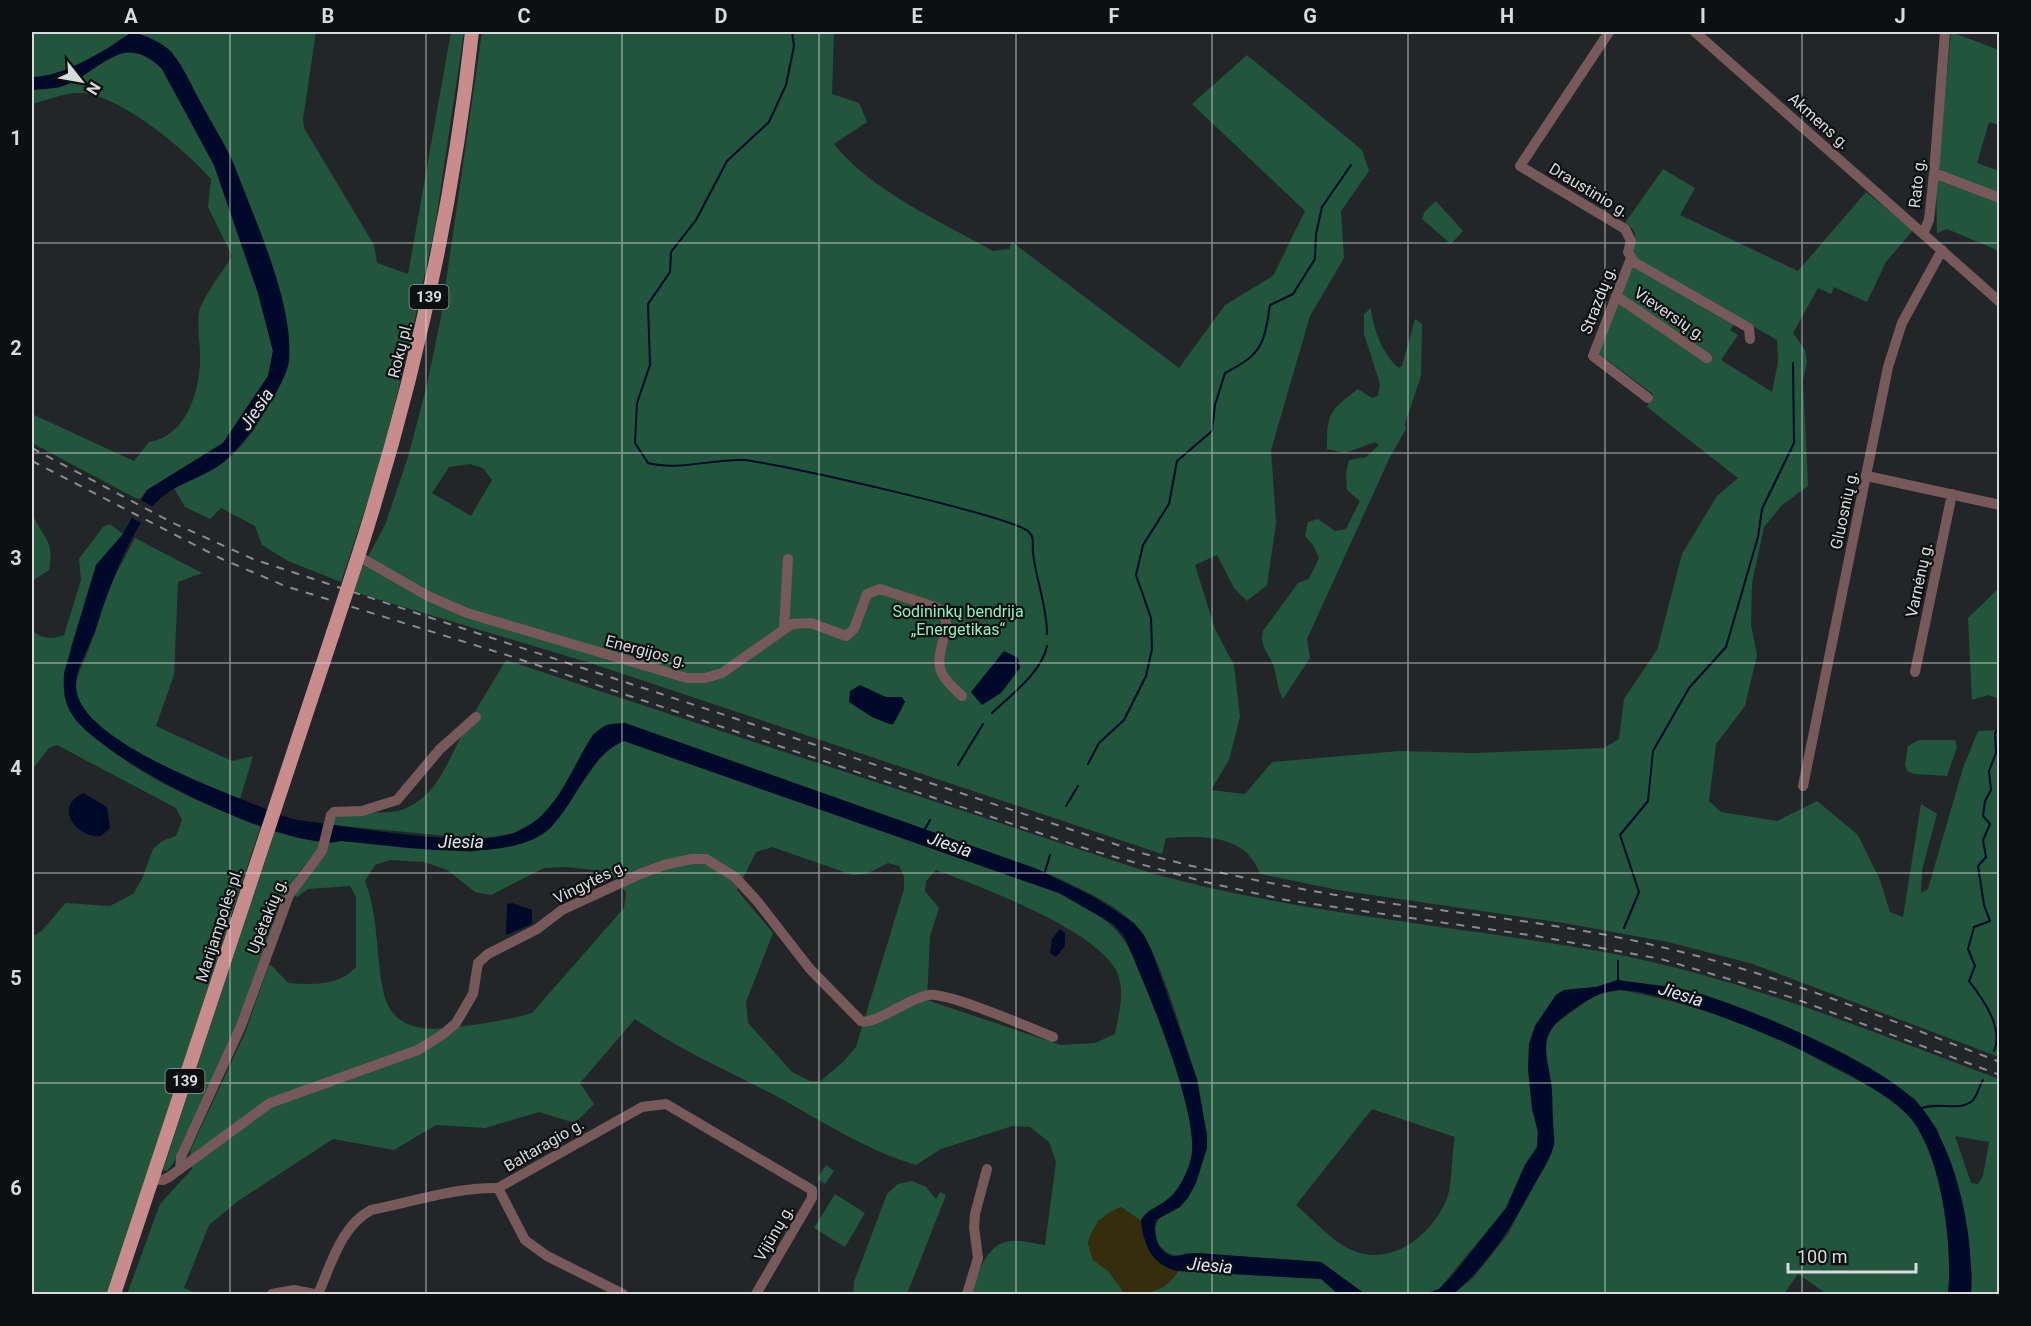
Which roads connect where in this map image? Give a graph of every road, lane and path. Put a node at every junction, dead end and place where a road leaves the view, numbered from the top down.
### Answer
1 (472, 32) edge
2 (1609, 32) edge
3 (1695, 32) edge
4 (1945, 32) edge
5 (1934, 173) junction
6 (2000, 198) edge
7 (1923, 234) junction
8 (1942, 250) junction
9 (1631, 258) junction
10 (1616, 296) junction
11 (2000, 302) edge
12 (1750, 339) dead end
13 (1707, 358) dead end
14 (1648, 398) dead end
15 (1867, 476) junction
16 (1952, 494) junction
17 (2000, 505) edge
18 (788, 559) dead end
19 (356, 561) junction
20 (784, 628) junction
21 (1915, 672) dead end
22 (962, 696) dead end
23 (476, 717) dead end
24 (1803, 786) dead end
25 (1053, 1037) dead end
26 (180, 1169) junction
27 (987, 1169) dead end
28 (152, 1179) junction
29 (809, 1187) joint
30 (498, 1188) junction
31 (114, 1294) edge
32 (272, 1294) edge
33 (316, 1294) edge
34 (623, 1294) edge
35 (756, 1294) edge
36 (967, 1294) edge

1 - 19 main road, Rokų pl. / 139
2 - 9 street, Draustinio g.
3 - 7 street, Akmens g.
4 - 5 street, Rato g.
5 - 6 street
5 - 7 street, Rato g.
7 - 8 street
8 - 11 street
8 - 15 street, Gluosnių g.
9 - 10 street, Strazdų g.
9 - 12 street
10 - 13 street, Vieversių g.
10 - 14 street, Strazdų g.
15 - 16 street
15 - 24 street, Gluosnių g.
16 - 17 street
16 - 21 street, Varnėnų g.
18 - 20 street
19 - 20 street, Energijos g.
19 - 28 main road, Marijampolės pl. / 139, bridge
20 - 22 street, Energijos g.
23 - 26 street, Upėtakių g.
25 - 26 street, Vingytės g.
26 - 28 street, Vingytės g.
27 - 36 street
28 - 31 main road, Marijampolės pl. / 139
29 - 30 street, Baltaragio g.
29 - 35 street, Vijūnų g.
30 - 33 street, Baltaragio g.
30 - 34 street
32 - 33 street

